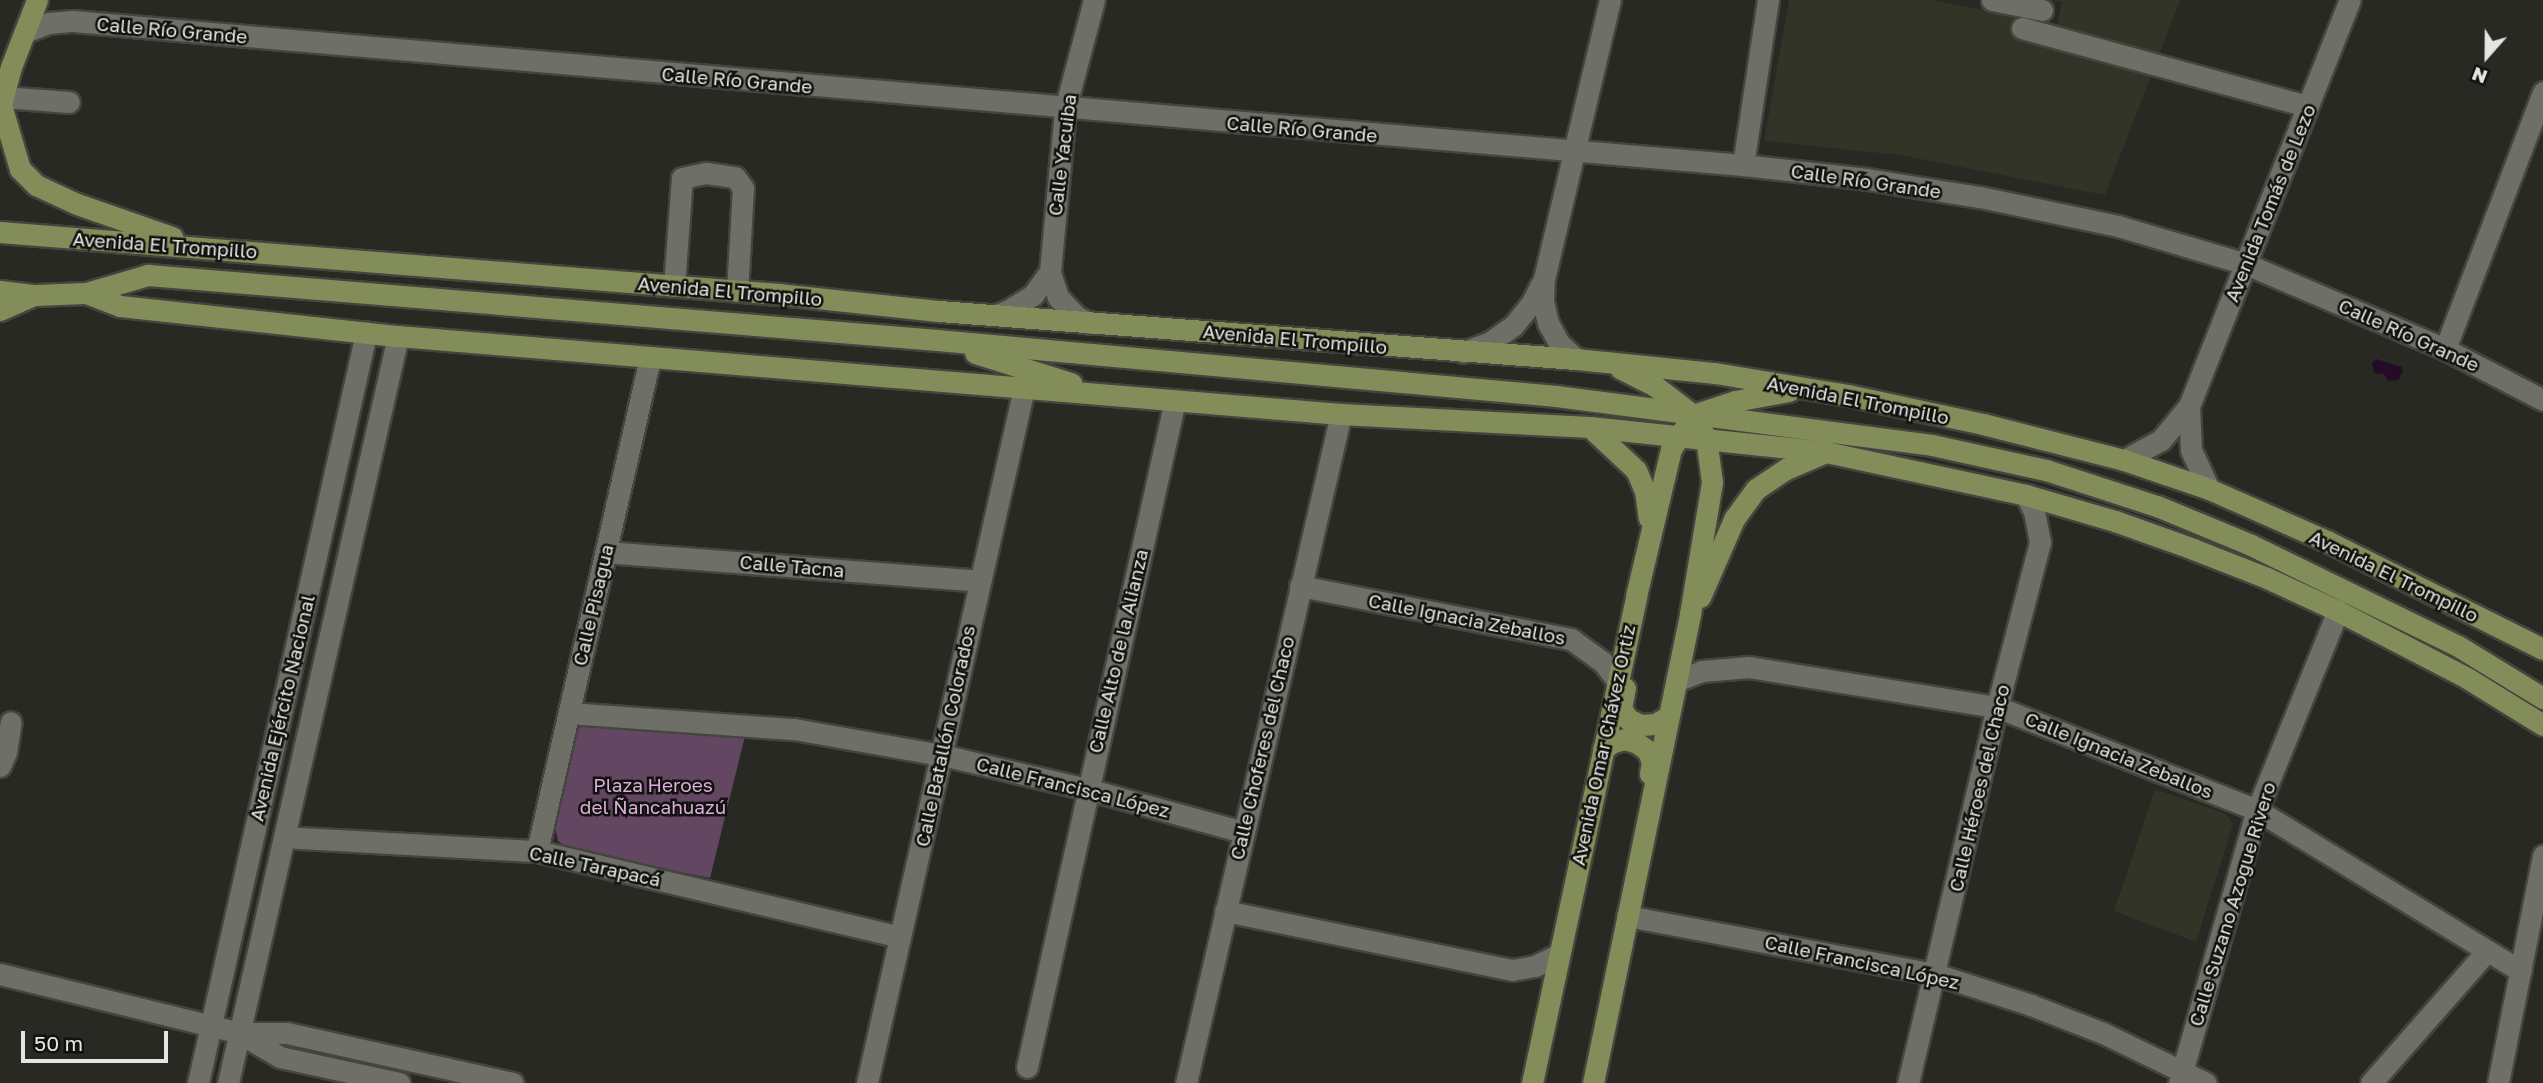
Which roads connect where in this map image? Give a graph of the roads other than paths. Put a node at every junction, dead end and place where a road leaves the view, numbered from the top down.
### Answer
1 (37, 0) edge
2 (1094, 0) edge
3 (1610, 0) edge
4 (1768, 0) edge
5 (1992, 0) edge
6 (2350, 0) edge
7 (2042, 10) dead end
8 (2022, 28) dead end
9 (25, 32) junction
10 (2543, 92) edge
11 (69, 102) dead end
12 (1, 103) edge
13 (2308, 106) junction
14 (1065, 109) junction
15 (1573, 152) junction
16 (1742, 165) junction
17 (0, 232) edge
18 (200, 247) junction
19 (2246, 264) junction
20 (1050, 272) junction
21 (1544, 279) junction
22 (674, 285) junction
23 (737, 290) junction
24 (0, 291) edge
25 (86, 293) junction
26 (35, 295) junction
27 (0, 310) edge
28 (996, 315) junction
29 (1089, 323) junction
30 (366, 333) junction
31 (398, 337) junction
32 (937, 340) junction
33 (2445, 349) junction
34 (1463, 352) junction
35 (650, 358) junction
36 (1576, 359) junction
37 (1610, 363) junction
38 (1024, 388) junction
39 (1805, 388) junction
40 (1105, 394) junction
41 (1175, 400) junction
42 (2543, 400) edge
43 (2189, 406) junction
44 (1341, 414) junction
45 (1693, 415) junction
46 (1590, 427) junction
47 (1678, 435) junction
48 (1870, 437) junction
49 (1706, 438) junction
50 (1826, 452) junction
51 (2124, 460) junction
52 (2209, 489) junction
53 (2026, 495) junction
54 (1647, 549) junction
55 (606, 552) junction
56 (979, 581) junction
57 (1300, 586) junction
58 (1633, 610) junction
59 (2338, 611) junction
60 (1690, 614) junction
61 (2543, 649) edge
62 (1676, 681) junction
63 (1618, 682) junction
64 (2543, 698) edge
65 (1997, 707) junction
66 (569, 713) junction
67 (1667, 717) junction
68 (11, 722) dead end
69 (2543, 724) edge
70 (1602, 749) junction
71 (942, 755) junction
72 (0, 766) edge
73 (1087, 789) junction
74 (2257, 810) junction
75 (1242, 832) junction
76 (284, 837) junction
77 (537, 851) junction
78 (2543, 855) edge
79 (1640, 863) junction
80 (1225, 911) junction
81 (1628, 916) junction
82 (900, 937) junction
83 (2486, 952) junction
84 (1558, 956) junction
85 (2521, 971) junction
86 (0, 974) edge
87 (1935, 974) junction
88 (211, 1026) junction
89 (240, 1033) junction
90 (1027, 1067) dead end
91 (2181, 1077) edge
92 (198, 1083) edge
93 (228, 1083) edge
94 (400, 1083) edge
95 (513, 1083) edge
96 (867, 1083) edge
97 (1186, 1083) edge
98 (1532, 1083) edge
99 (1593, 1083) edge
100 (1908, 1083) edge
101 (2206, 1083) edge
102 (2371, 1083) edge
103 (2498, 1083) edge

1 - 9 main road
2 - 14 street, Calle Yacuiba
3 - 15 street
4 - 16 street
5 - 7 street
6 - 13 street, Avenida Tomás de Lezo
8 - 13 street
9 - 12 main road
9 - 14 street, Calle Río Grande
10 - 33 street
11 - 12 street
12 - 18 main road
13 - 19 street, Avenida Tomás de Lezo
14 - 15 street, Calle Río Grande
14 - 20 street, Calle Yacuiba
15 - 16 street, Calle Río Grande
15 - 21 street
16 - 19 street, Calle Río Grande
17 - 18 main road, Avenida El Trompillo
18 - 22 main road, Avenida El Trompillo
19 - 33 street, Calle Río Grande
19 - 43 street, Avenida Tomás de Lezo
20 - 28 street
20 - 29 street, Calle Yacuiba
21 - 34 street
21 - 36 street
22 - 23 main road, Avenida El Trompillo
22 - 23 street
23 - 28 main road, Avenida El Trompillo
24 - 26 main road, Avenida El Trompillo
25 - 26 main road, Avenida El Trompillo
25 - 30 main road, Avenida El Trompillo
25 - 32 main road, Avenida El Trompillo
26 - 27 main road
28 - 29 main road, Avenida El Trompillo
29 - 34 main road, Avenida El Trompillo
30 - 31 main road, Avenida El Trompillo
30 - 88 street, Avenida Ejército Nacional
31 - 35 main road, Avenida El Trompillo
31 - 76 street, Avenida Ejército Nacional
32 - 40 main road
32 - 45 main road, Avenida El Trompillo
33 - 42 street, Calle Río Grande
34 - 36 main road, Avenida El Trompillo
35 - 38 main road, Avenida El Trompillo
35 - 55 street, Calle Pisagua
36 - 37 main road, Avenida El Trompillo
37 - 39 main road, Avenida El Trompillo
37 - 45 main road
38 - 40 main road, Avenida El Trompillo
38 - 56 street, Calle Batallón Colorados
39 - 45 main road
39 - 51 main road, Avenida El Trompillo
40 - 41 main road, Avenida El Trompillo
41 - 44 main road, Avenida El Trompillo
41 - 73 street, Calle Alto de la Alianza
43 - 51 street, Avenida Tomás de Lezo
43 - 52 street, Avenida Tomás de Lezo
44 - 46 main road, Avenida El Trompillo
44 - 57 street, Calle Choferes del Chaco
45 - 47 main road, Avenida Omar Chávez Ortiz
45 - 48 main road, Avenida El Trompillo
45 - 49 main road
46 - 47 main road, Avenida El Trompillo
46 - 54 main road
47 - 49 main road, Avenida El Trompillo
47 - 54 main road, Avenida Omar Chávez Ortiz
48 - 50 main road
48 - 64 main road, Avenida El Trompillo
49 - 50 main road, Avenida El Trompillo
49 - 60 main road
50 - 53 main road, Avenida El Trompillo
50 - 60 main road
51 - 52 main road, Avenida El Trompillo
52 - 61 main road, Avenida El Trompillo
53 - 59 main road, Avenida El Trompillo
53 - 65 street, Calle Héroes del Chaco
54 - 58 main road, Avenida Omar Chávez Ortiz
55 - 56 street, Calle Tacna
55 - 66 street, Calle Pisagua
56 - 71 street, Calle Batallón Colorados
57 - 63 street, Calle Ignacia Zeballos
57 - 75 street, Calle Choferes del Chaco
58 - 63 main road, Avenida Omar Chávez Ortiz
58 - 67 main road
59 - 69 main road, Avenida El Trompillo
59 - 74 street, Calle Suzano Azogue Rivero
60 - 62 main road
62 - 65 street, Calle Ignacia Zeballos
62 - 67 main road
63 - 70 main road, Avenida Omar Chávez Ortiz
65 - 74 street, Calle Ignacia Zeballos
65 - 87 street, Calle Héroes del Chaco
66 - 71 street, Calle Francisca López
66 - 77 street, Calle Pisagua
67 - 79 main road
68 - 72 street
70 - 79 main road
70 - 84 main road, Avenida Omar Chávez Ortiz
71 - 73 street, Calle Francisca López
71 - 82 street, Calle Batallón Colorados
73 - 75 street, Calle Francisca López
73 - 90 street, Calle Alto de la Alianza
74 - 83 street, Calle Ignacia Zeballos
74 - 91 street, Calle Suzano Azogue Rivero
75 - 80 street, Calle Choferes del Chaco
76 - 77 street, Calle Tarapacá
76 - 89 street, Avenida Ejército Nacional
77 - 82 street, Calle Tarapacá
78 - 85 street
79 - 81 main road
80 - 84 street
80 - 97 street, Calle Choferes del Chaco
81 - 87 street, Calle Francisca López
81 - 99 main road
82 - 96 street, Calle Batallón Colorados
83 - 85 street, Calle Ignacia Zeballos
83 - 102 street
84 - 98 main road, Avenida Omar Chávez Ortiz
85 - 103 street
86 - 88 street
87 - 91 street, Calle Francisca López
87 - 100 street, Calle Héroes del Chaco
88 - 89 street
88 - 92 street, Avenida Ejército Nacional
89 - 93 street, Avenida Ejército Nacional
89 - 94 street
89 - 95 street
91 - 101 street, Calle Francisca López

